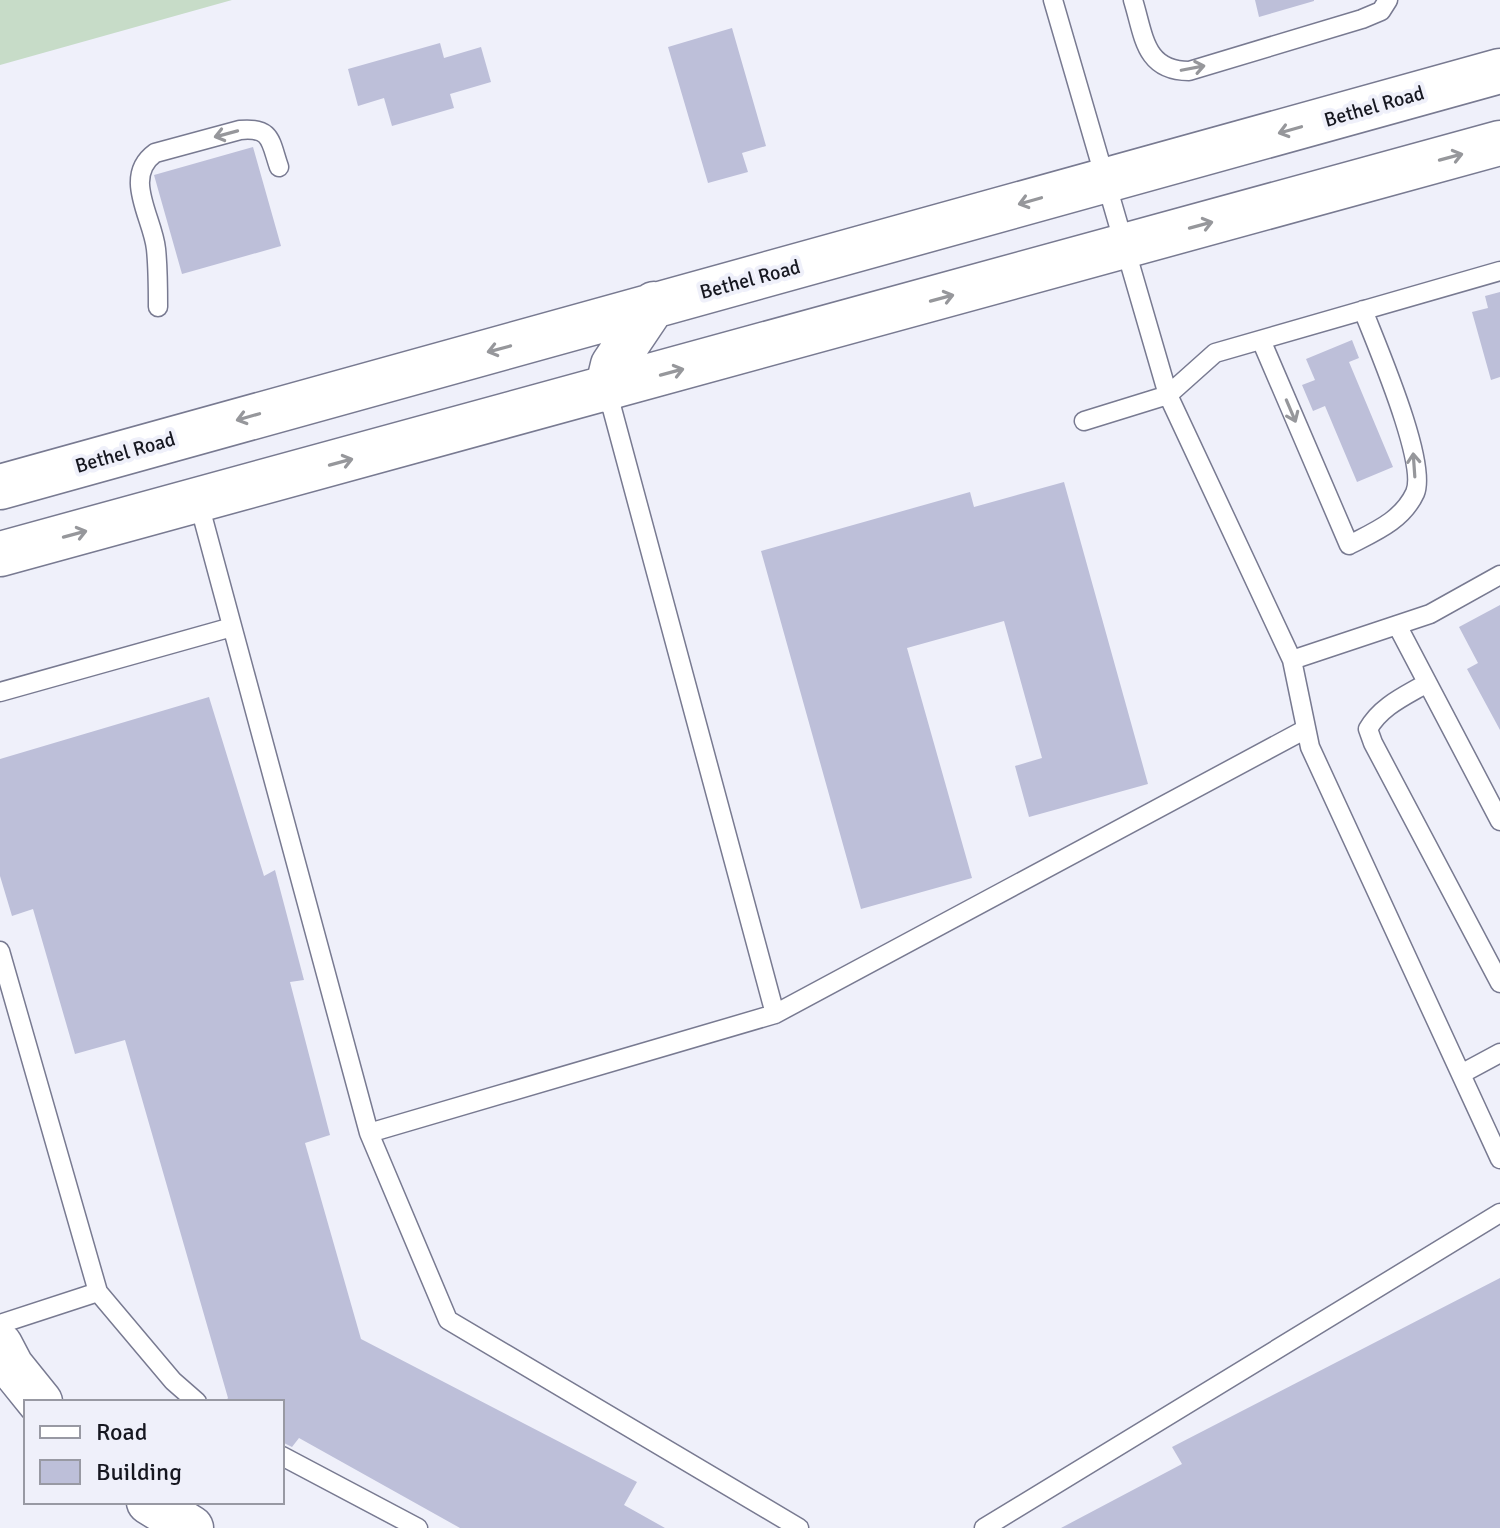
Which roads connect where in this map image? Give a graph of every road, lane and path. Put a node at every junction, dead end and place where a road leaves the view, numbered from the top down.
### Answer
1 (1053, 0) edge
2 (1133, 0) edge
3 (1388, 0) edge
4 (1500, 71) edge
5 (1500, 143) edge
6 (279, 167) dead end
7 (1105, 179) junction
8 (1125, 246) junction
9 (1500, 271) edge
10 (654, 304) junction
11 (158, 307) dead end
12 (1363, 310) junction
13 (554, 334) junction
14 (1261, 340) junction
15 (607, 390) junction
16 (1168, 395) junction
17 (516, 414) junction
18 (1084, 421) dead end
19 (0, 487) edge
20 (198, 500) junction
21 (0, 554) edge
22 (1500, 575) edge
23 (1397, 625) junction
24 (232, 627) junction
25 (1292, 660) junction
26 (1427, 683) junction
27 (0, 692) edge
28 (1306, 729) junction
29 (1500, 821) edge
30 (0, 951) edge
31 (1500, 983) edge
32 (775, 1014) junction
33 (1500, 1053) edge
34 (1461, 1074) junction
35 (369, 1133) junction
36 (1500, 1159) edge
37 (1500, 1213) edge
38 (98, 1292) junction
39 (0, 1324) edge
40 (0, 1345) edge
41 (38, 1400) edge
42 (195, 1400) edge
43 (284, 1457) edge
44 (152, 1504) edge
45 (191, 1528) edge
46 (418, 1528) edge
47 (799, 1528) edge
48 (984, 1528) edge

1 - 7 lane
2 -> 3 lane
4 -> 7 main road, Bethel Road
8 -> 5 main road
6 -> 11 lane
7 - 8 lane
7 -> 10 main road, Bethel Road
15 -> 8 main road
8 - 16 lane
9 - 12 lane
10 - 13 main road, Bethel Road
10 - 15 main road
12 - 14 lane
14 -> 12 lane
13 - 17 main road
13 -> 19 main road, Bethel Road
14 - 16 lane
15 - 17 main road
15 - 32 lane
16 - 18 lane
16 - 25 lane
20 -> 17 main road
21 -> 20 main road
20 - 24 lane
22 - 23 lane
23 - 25 lane
23 - 26 lane
24 - 27 lane
24 - 35 lane
25 - 28 lane
26 - 29 lane
26 - 31 lane
28 - 32 lane
28 - 34 lane
30 - 38 lane
32 - 35 lane
33 - 34 lane
34 - 36 lane
35 - 47 lane
37 - 48 lane
38 - 39 lane
38 - 42 lane
40 - 41 main road
43 - 46 lane
44 - 45 main road

